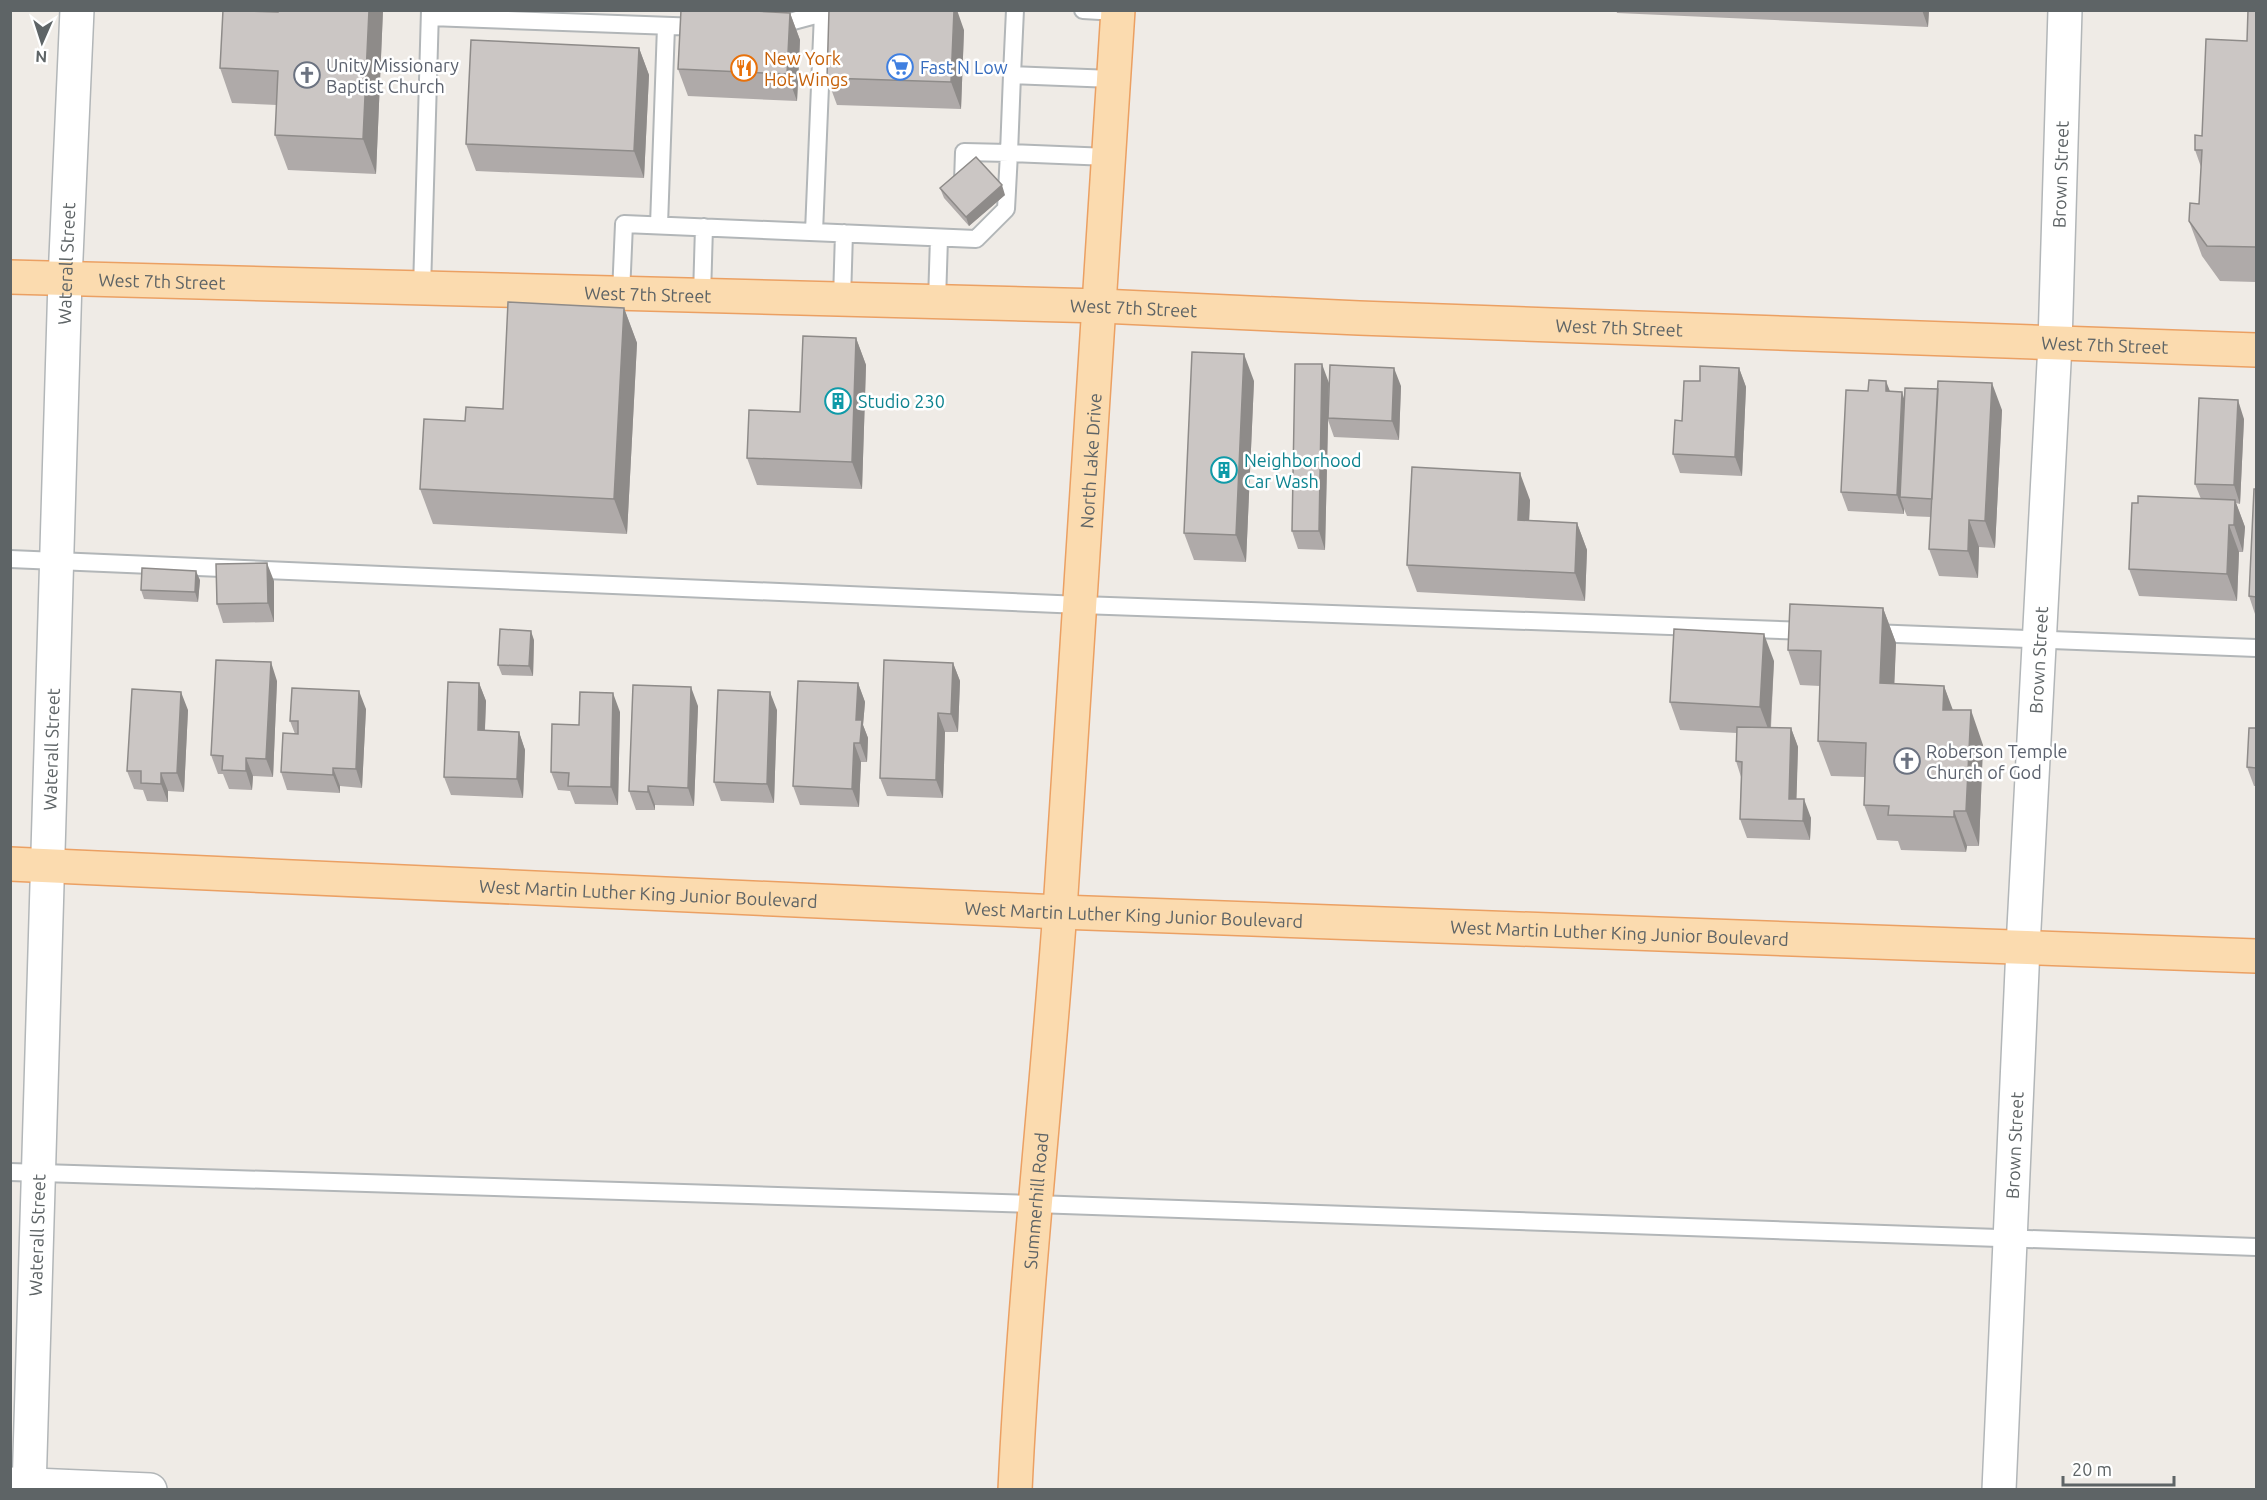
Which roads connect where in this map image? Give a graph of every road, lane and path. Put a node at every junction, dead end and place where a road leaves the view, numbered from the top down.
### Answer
1 (77, 10) edge
2 (1015, 10) edge
3 (1083, 10) edge
4 (2065, 10) edge
5 (869, 11) edge
6 (1118, 11) edge
7 (823, 13) junction
8 (430, 14) edge
9 (666, 26) junction
10 (721, 28) edge
11 (754, 29) edge
12 (1012, 75) junction
13 (1113, 79) junction
14 (1009, 153) junction
15 (1109, 157) junction
16 (963, 182) edge
17 (659, 225) junction
18 (704, 227) junction
19 (814, 232) junction
20 (844, 233) junction
21 (939, 238) junction
22 (10, 277) edge
23 (65, 280) junction
24 (422, 289) junction
25 (621, 294) junction
26 (702, 296) junction
27 (842, 300) junction
28 (937, 301) junction
29 (1101, 306) junction
30 (2055, 345) junction
31 (2256, 350) edge
32 (10, 559) edge
33 (57, 561) junction
34 (1081, 605) junction
35 (1828, 631) edge
36 (1851, 632) edge
37 (2041, 639) junction
38 (2256, 648) edge
39 (10, 864) edge
40 (48, 865) junction
41 (1060, 912) junction
42 (2023, 947) junction
43 (2256, 956) edge
44 (24, 1173) edge
45 (1035, 1204) junction
46 (2010, 1238) junction
47 (2256, 1247) edge
48 (23, 1486) edge
49 (150, 1490) edge
50 (1015, 1490) edge
51 (1999, 1490) edge

1 - 23 street, Waterall Street
2 - 12 lane
3 - 6 lane
4 - 30 street, Brown Street
5 - 7 lane
6 - 13 main road, North Lake Drive
7 - 11 lane
7 - 19 lane
8 - 9 lane
8 - 24 lane
9 - 10 lane
9 - 17 lane
12 - 13 lane
12 - 14 lane
13 - 15 main road, North Lake Drive
14 - 15 lane
14 - 16 lane
14 - 21 lane
15 - 29 main road, North Lake Drive
17 - 18 lane
17 - 25 lane
18 - 19 lane
18 - 26 lane
19 - 20 lane
20 - 21 lane
20 - 27 lane
21 - 28 lane
22 - 23 main road, West 7th Street
23 - 24 main road, West 7th Street
23 - 33 street, Waterall Street
24 - 25 main road, West 7th Street
25 - 26 main road, West 7th Street
26 - 27 main road, West 7th Street
27 - 28 main road, West 7th Street
28 - 29 main road, West 7th Street
29 - 30 main road, West 7th Street
29 - 34 main road, North Lake Drive
30 - 31 main road, West 7th Street
30 - 37 street, Brown Street
32 - 33 lane
33 - 34 lane
33 - 40 street, Waterall Street
34 - 35 lane
34 - 41 main road, North Lake Drive
36 - 37 lane
37 - 38 lane
37 - 42 street, Brown Street
39 - 40 main road, West Martin Luther King Junior Boulevard
40 - 41 main road, West Martin Luther King Junior Boulevard
40 - 44 street, Waterall Street
41 - 42 main road, West Martin Luther King Junior Boulevard
41 - 45 main road, Summerhill Road
42 - 43 main road, West Martin Luther King Junior Boulevard
42 - 46 street, Brown Street
44 - 45 lane
44 - 48 street, Waterall Street
45 - 46 lane
45 - 50 main road, Summerhill Road
46 - 47 lane
46 - 51 street, Brown Street
48 - 49 street

